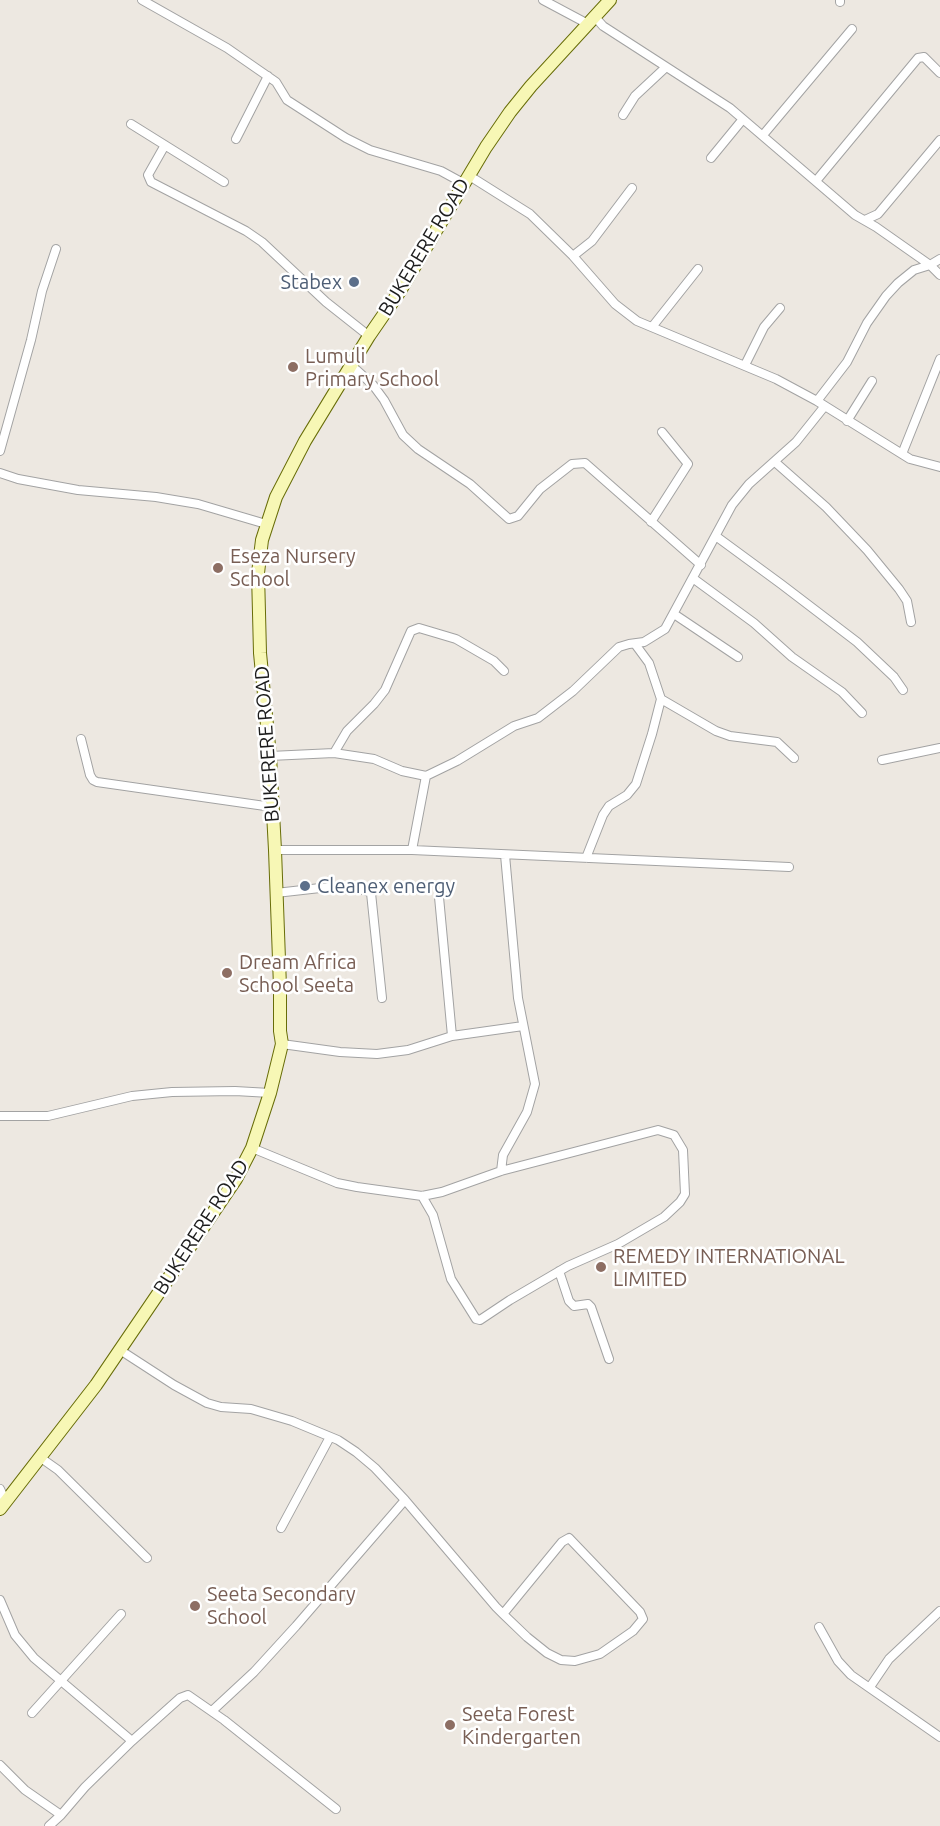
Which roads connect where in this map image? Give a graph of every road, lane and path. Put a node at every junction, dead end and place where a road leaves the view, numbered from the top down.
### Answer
1 (142, 0) edge
2 (543, 0) edge
3 (610, 0) edge
4 (592, 20) junction
5 (852, 29) dead end
6 (665, 68) junction
7 (940, 73) edge
8 (268, 76) junction
9 (623, 115) dead end
10 (743, 119) junction
11 (130, 124) dead end
12 (763, 135) junction
13 (236, 139) dead end
14 (940, 140) edge
15 (165, 146) junction
16 (711, 158) dead end
17 (465, 179) junction
18 (816, 181) junction
19 (224, 182) dead end
20 (632, 188) dead end
21 (865, 220) junction
22 (56, 249) dead end
23 (573, 256) junction
24 (940, 259) edge
25 (930, 265) junction
26 (698, 269) dead end
27 (940, 275) edge
28 (780, 309) dead end
29 (652, 327) junction
30 (369, 336) junction
31 (940, 359) edge
32 (351, 365) junction
33 (745, 365) junction
34 (872, 381) dead end
35 (820, 404) junction
36 (847, 421) junction
37 (662, 432) dead end
38 (0, 451) edge
39 (902, 454) junction
40 (775, 462) junction
41 (940, 467) edge
42 (0, 473) edge
43 (651, 522) junction
44 (266, 524) junction
45 (717, 537) junction
46 (701, 565) junction
47 (694, 579) junction
48 (674, 614) junction
49 (911, 622) dead end
50 (635, 644) junction
51 (738, 657) dead end
52 (504, 671) dead end
53 (903, 690) dead end
54 (661, 699) junction
55 (862, 713) dead end
56 (81, 739) dead end
57 (940, 748) edge
58 (334, 753) junction
59 (270, 756) junction
60 (794, 758) dead end
61 (882, 760) dead end
62 (426, 776) junction
63 (272, 807) junction
64 (412, 849) junction
65 (275, 850) junction
66 (505, 855) junction
67 (586, 858) junction
68 (789, 867) dead end
69 (276, 893) junction
70 (438, 897) dead end
71 (382, 998) dead end
72 (524, 1026) junction
73 (453, 1036) junction
74 (282, 1044) junction
75 (270, 1093) junction
76 (0, 1116) edge
77 (252, 1148) junction
78 (501, 1171) junction
79 (422, 1196) junction
80 (559, 1271) junction
81 (120, 1350) junction
82 (609, 1359) dead end
83 (330, 1437) junction
84 (41, 1458) junction
85 (0, 1489) edge
86 (405, 1500) junction
87 (3, 1506) edge
88 (281, 1528) dead end
89 (147, 1558) dead end
90 (0, 1600) edge
91 (940, 1611) edge
92 (122, 1614) dead end
93 (503, 1614) junction
94 (819, 1627) dead end
95 (62, 1682) junction
96 (870, 1687) junction
97 (212, 1712) junction
98 (32, 1713) dead end
99 (940, 1737) edge
100 (132, 1741) junction
101 (0, 1765) edge
102 (336, 1809) dead end
103 (61, 1815) junction
104 (49, 1826) edge

1 - 8 street
2 - 4 street
3 - 4 main road, BUKERERE ROAD
4 - 6 street
4 - 17 main road, BUKERERE ROAD
5 - 12 street
6 - 9 street
6 - 10 street
7 - 18 street
8 - 13 street
8 - 17 street
10 - 12 street
10 - 16 street
11 - 15 street
12 - 18 street
14 - 21 street
15 - 19 street
15 - 30 street
17 - 23 street
17 - 30 main road, BUKERERE ROAD
18 - 21 street
20 - 23 street
21 - 25 street
22 - 38 street
23 - 29 street
24 - 25 street
25 - 27 street
25 - 35 street
26 - 29 street
28 - 33 street
29 - 33 street
30 - 32 main road, BUKERERE ROAD
31 - 39 street
32 - 43 street
32 - 44 main road, BUKERERE ROAD
33 - 35 street
34 - 36 street
35 - 36 street
35 - 40 street
36 - 39 street
37 - 43 street
39 - 41 street
40 - 45 street
40 - 49 street
42 - 44 street
43 - 46 street
44 - 59 main road, BUKERERE ROAD
45 - 46 street
45 - 53 street
46 - 47 street
47 - 48 street
47 - 55 street
48 - 50 street
48 - 51 street
50 - 54 street
50 - 62 street
52 - 58 street
54 - 60 street
54 - 67 street
56 - 63 street
57 - 61 street
58 - 59 street
58 - 62 street
59 - 63 main road, BUKERERE ROAD
62 - 64 street
63 - 65 main road, BUKERERE ROAD
64 - 65 street
64 - 66 street
65 - 69 main road, BUKERERE ROAD
66 - 67 street
66 - 72 street
67 - 68 street
69 - 71 street
69 - 74 main road, BUKERERE ROAD
70 - 73 street
72 - 73 street
72 - 78 street
73 - 74 street
74 - 75 main road, BUKERERE ROAD
75 - 76 street
75 - 77 main road, BUKERERE ROAD
77 - 79 street
77 - 81 main road, BUKERERE ROAD
78 - 79 street
78 - 80 street
79 - 80 street
80 - 82 street
81 - 83 street
81 - 84 main road, BUKERERE ROAD
83 - 86 street
83 - 88 street
84 - 87 main road, BUKERERE ROAD
84 - 89 street
85 - 87 street
86 - 93 street
86 - 97 street
90 - 95 street
91 - 96 street
92 - 95 street
93 - 93 street
94 - 96 street
95 - 98 street
95 - 100 street
96 - 99 street
97 - 100 street
97 - 102 street
100 - 103 street
101 - 103 street
103 - 104 street

